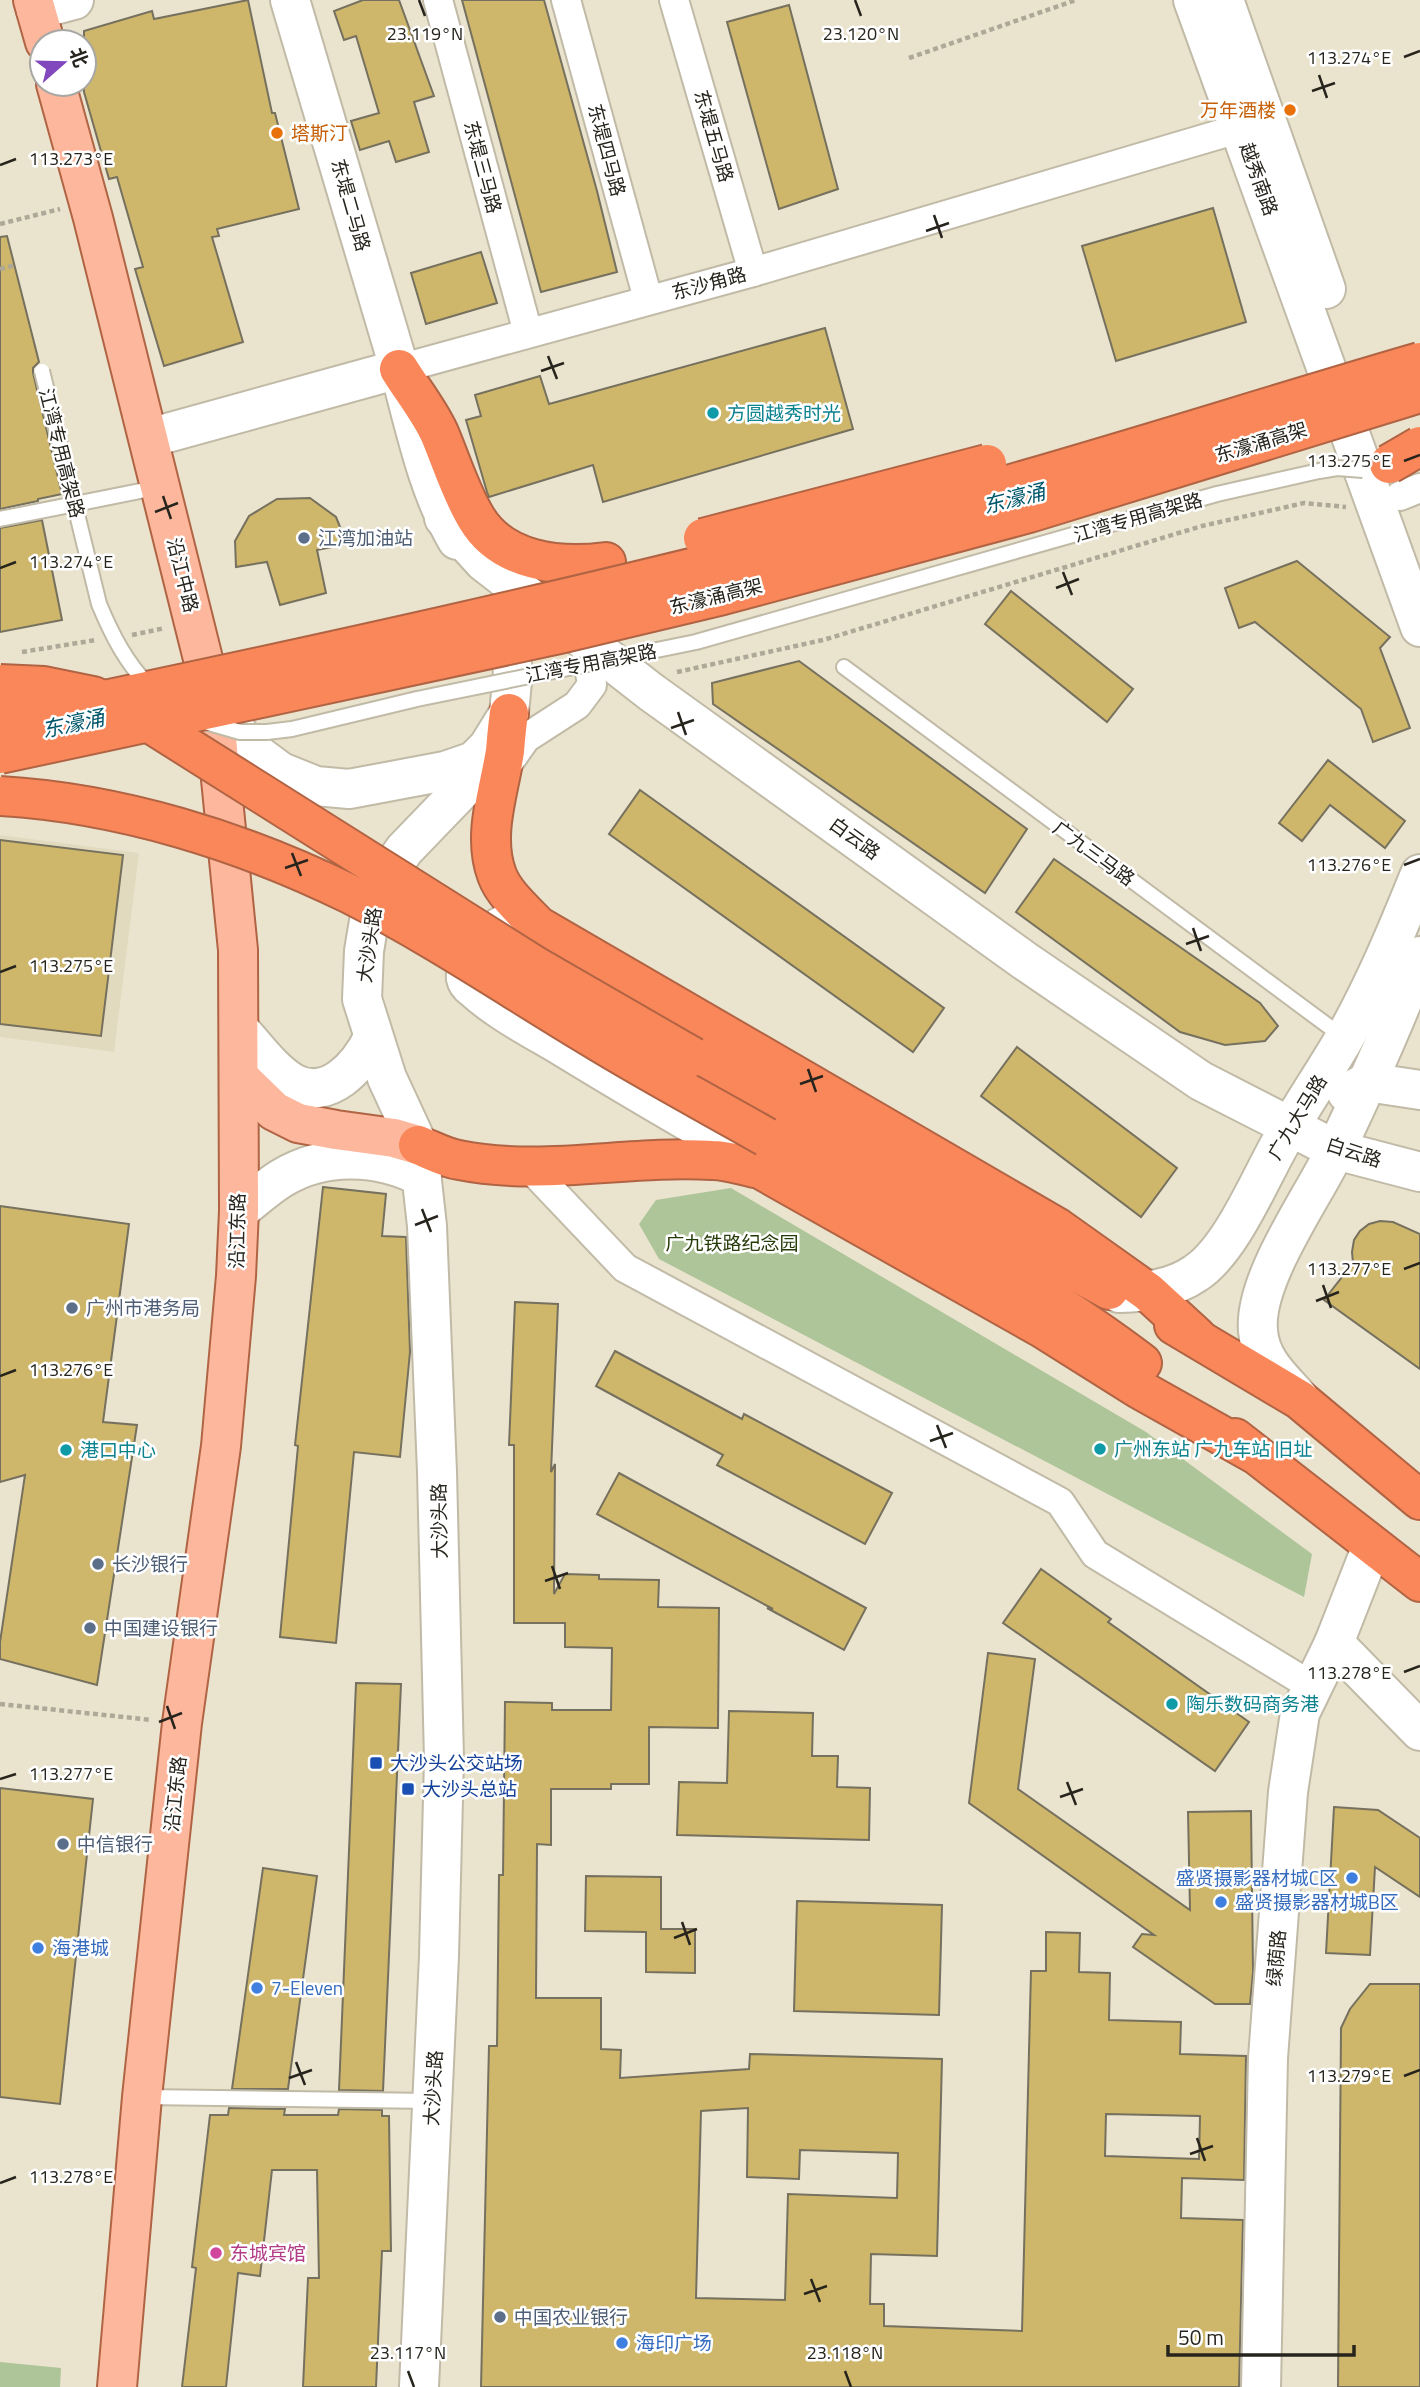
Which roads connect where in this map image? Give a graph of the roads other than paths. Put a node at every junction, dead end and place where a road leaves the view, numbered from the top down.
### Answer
1 (74, 0) edge
2 (290, 0) edge
3 (438, 0) edge
4 (566, 0) edge
5 (674, 0) edge
6 (1194, 0) edge
7 (1224, 0) edge
8 (38, 18) edge
9 (60, 98) edge
10 (1254, 124) junction
11 (753, 272) junction
12 (648, 299) junction
13 (528, 333) junction
14 (1420, 362) edge
15 (1336, 365) junction
16 (399, 369) junction
17 (42, 371) dead end
18 (1420, 393) edge
19 (149, 438) junction
20 (1395, 479) edge
21 (161, 486) junction
22 (444, 518) junction
23 (0, 519) edge
24 (1420, 555) edge
25 (1420, 627) edge
26 (585, 640) junction
27 (844, 667) dead end
28 (6, 668) edge
29 (214, 699) junction
30 (509, 713) junction
31 (0, 722) edge
32 (0, 754) edge
33 (500, 775) junction
34 (0, 796) edge
35 (1420, 874) edge
36 (538, 926) junction
37 (1420, 956) edge
38 (239, 1029) junction
39 (373, 1038) junction
40 (1345, 1038) junction
41 (239, 1077) junction
42 (1367, 1082) junction
43 (1420, 1090) edge
44 (1290, 1125) junction
45 (1336, 1150) junction
46 (763, 1153) junction
47 (420, 1161) junction
48 (531, 1169) junction
49 (1420, 1172) edge
50 (239, 1211) junction
51 (1132, 1292) junction
52 (1300, 1400) junction
53 (1420, 1500) edge
54 (1373, 1546) junction
55 (1417, 1582) edge
56 (1334, 1643) junction
57 (1313, 1687) junction
58 (1420, 1731) edge
59 (142, 2097) junction
60 (433, 2101) junction
61 (117, 2387) edge
62 (419, 2387) edge
63 (1261, 2387) edge

1 - 8 main road
2 - 16 main road, 东堤二马路
3 - 13 street, 东堤三马路
4 - 12 street, 东堤四马路
5 - 11 street, 东堤五马路
6 - 10 main road, 越秀南路
7 - 10 main road, 越秀南路
9 - 19 main road, 沿江中路
10 - 11 street, 东沙角路
10 - 15 main road, 越秀南路
11 - 12 street, 东沙角路
12 - 13 street, 东沙角路
13 - 16 street, 东沙角路
14 - 15 highway, 东濠涌高架, bridge
15 - 16 highway, bridge
15 - 20 main road, 越秀南路, bridge
15 - 31 highway, 东濠涌高架, bridge
16 - 19 main road, 东沙角路
16 - 22 main road, 东堤二马路
17 - 20 lane, 江湾专用高架路, bridge
18 - 32 highway, 东濠涌高架, bridge
19 - 21 main road, 沿江中路
20 - 24 main road
20 - 25 main road
21 - 23 lane
21 - 29 main road, 沿江中路
22 - 26 main road, 白云路
22 - 30 main road
26 - 33 street
26 - 44 main road, 白云路
27 - 40 lane, 广九三马路
28 - 51 highway, bridge
29 - 30 main road
29 - 38 main road, 沿江中路
30 - 33 highway
30 - 39 main road, 大沙头路
33 - 36 highway
34 - 46 highway, bridge
35 - 40 main road, 广九大马路
36 - 46 street
36 - 51 highway
37 - 42 main road
38 - 39 main road
38 - 41 main road, 沿江中路
39 - 47 main road, 大沙头路
40 - 44 main road, 广九大马路
41 - 47 main road
41 - 50 main road, 沿江东路
42 - 43 main road
42 - 44 main road, 白云路
42 - 45 main road
44 - 45 main road, 白云路
44 - 51 main road, 广九大马路
45 - 49 main road, 白云路
45 - 52 main road
46 - 48 highway
46 - 54 highway
47 - 48 highway
47 - 50 main road
47 - 60 main road, 大沙头路
48 - 57 street
50 - 59 main road, 沿江东路
51 - 52 highway
52 - 53 highway
54 - 55 highway
54 - 56 main road, 绿荫路
56 - 57 main road, 绿荫路
56 - 58 main road
57 - 63 main road, 绿荫路
59 - 60 lane
59 - 61 main road, 沿江东路
60 - 62 main road, 大沙头路

